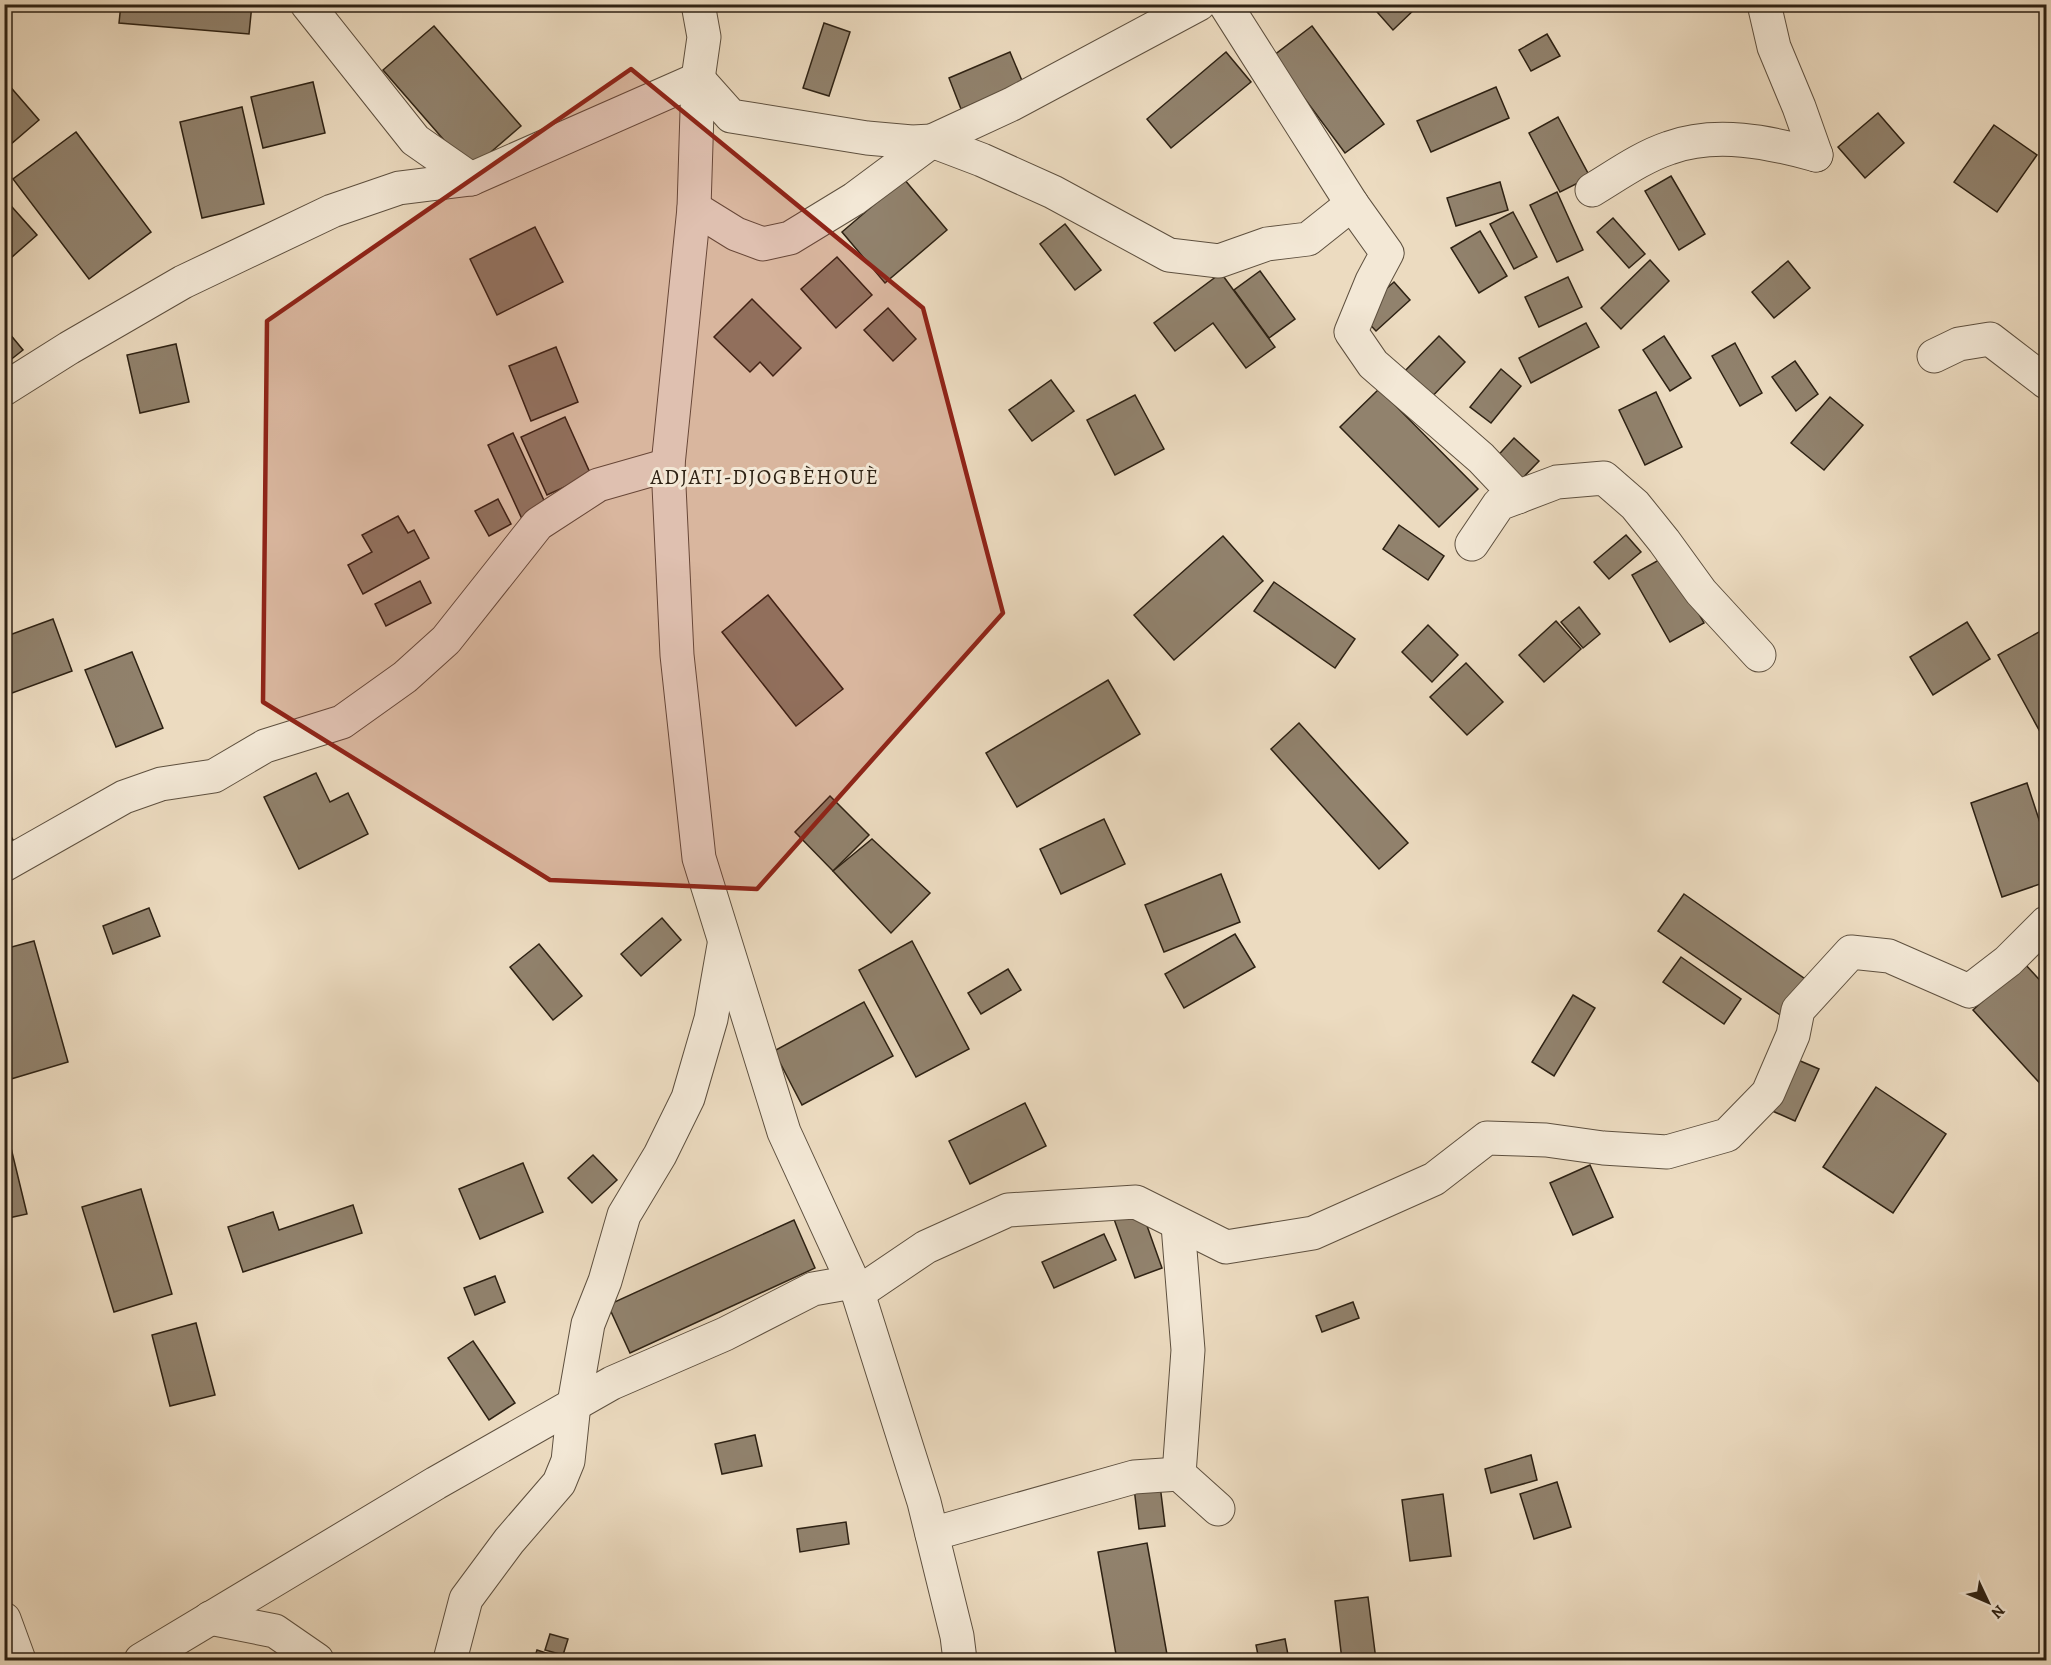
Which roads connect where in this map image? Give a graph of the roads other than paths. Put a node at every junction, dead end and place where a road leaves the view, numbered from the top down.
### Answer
1 (307, 4) edge
2 (698, 4) edge
3 (1199, 4) edge
4 (1764, 4) edge
5 (1239, 10) edge
6 (698, 79) junction
7 (932, 141) junction
8 (471, 179) junction
9 (1592, 190) dead end
10 (1352, 204) junction
11 (694, 208) junction
12 (1934, 356) dead end
13 (2046, 382) edge
14 (4, 389) edge
15 (668, 465) junction
16 (1518, 497) junction
17 (1472, 544) dead end
18 (1760, 655) dead end
19 (4, 865) edge
20 (2046, 923) edge
21 (724, 940) junction
22 (1178, 1225) junction
23 (855, 1287) junction
24 (574, 1404) junction
25 (1179, 1474) junction
26 (1218, 1509) dead end
27 (932, 1534) junction
28 (4, 1618) edge
29 (210, 1618) junction
30 (19, 1660) edge
31 (141, 1660) edge
32 (317, 1660) edge
33 (450, 1660) edge
34 (960, 1660) edge

1 - 8 street
2 - 6 street
3 - 7 street
4 - 9 street
5 - 10 street
6 - 7 street
6 - 8 street
6 - 11 street
7 - 10 street
7 - 11 street
8 - 14 street
10 - 16 street
11 - 15 street
12 - 13 street
15 - 19 street
15 - 21 street
16 - 17 street
16 - 18 street
20 - 22 street
21 - 23 street
21 - 24 street
22 - 23 street
22 - 25 street
23 - 24 street
23 - 27 street
24 - 29 street
24 - 33 street
25 - 26 street
25 - 27 street
27 - 34 street
28 - 30 street
29 - 31 street
29 - 32 street

